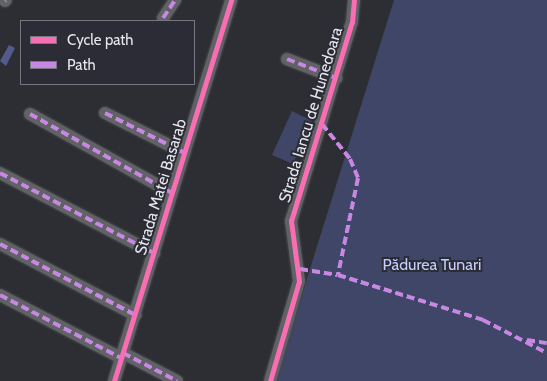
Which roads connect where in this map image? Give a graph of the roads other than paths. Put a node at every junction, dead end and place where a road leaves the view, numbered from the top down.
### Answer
1 (175, 0) edge
2 (231, 0) edge
3 (354, 0) edge
4 (164, 18) dead end
5 (287, 59) dead end
6 (336, 78) junction
7 (105, 113) dead end
8 (30, 114) dead end
9 (185, 153) junction
10 (0, 173) edge
11 (172, 193) junction
12 (0, 244) edge
13 (154, 253) junction
14 (0, 295) edge
15 (135, 315) junction
16 (122, 356) junction
17 (114, 381) edge
18 (177, 381) edge
19 (270, 381) edge

1 - 4 street
2 - 9 street, Strada Matei Basarab
3 - 6 street, Strada Iancu de Hunedoara
5 - 6 street
6 - 19 street, Strada Iancu de Hunedoara
7 - 9 street
8 - 11 street
9 - 11 street, Strada Matei Basarab
10 - 13 street
11 - 13 street, Strada Matei Basarab
12 - 15 street
13 - 15 street, Strada Matei Basarab
14 - 16 street
15 - 16 street, Strada Matei Basarab
16 - 17 street, Strada Matei Basarab
16 - 18 street

